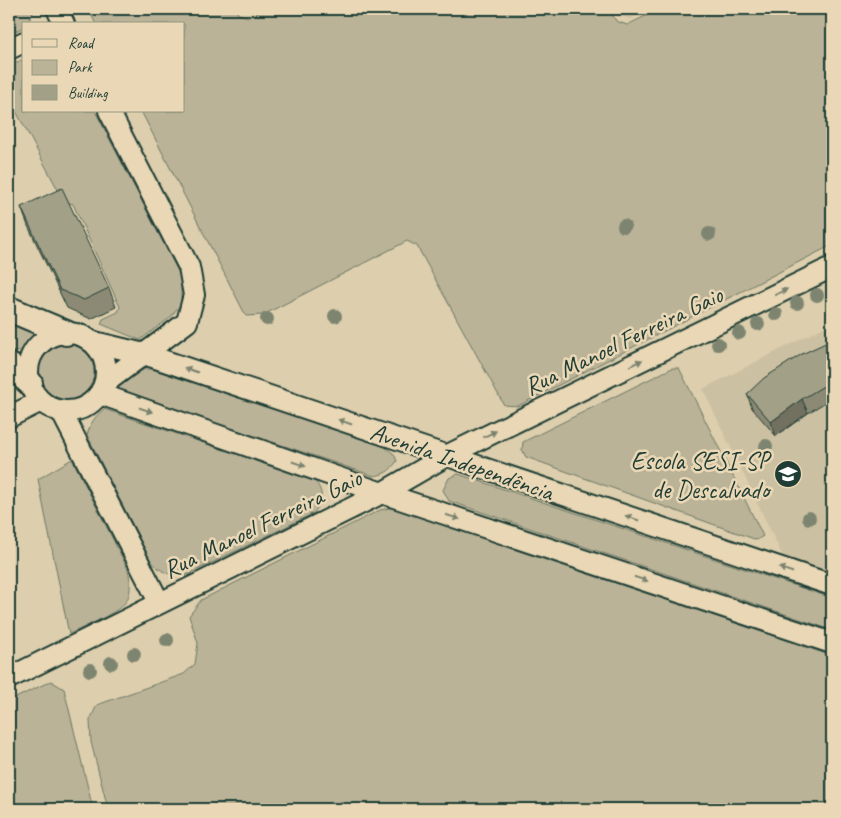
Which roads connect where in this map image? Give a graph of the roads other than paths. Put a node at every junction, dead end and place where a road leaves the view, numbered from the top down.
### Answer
1 (57, 9) edge
2 (63, 22) edge
3 (22, 43) edge
4 (9, 49) edge
5 (110, 112) edge
6 (832, 267) edge
7 (9, 309) edge
8 (66, 333) junction
9 (90, 341) junction
10 (144, 354) junction
11 (9, 364) edge
12 (102, 389) junction
13 (36, 392) junction
14 (61, 411) junction
15 (9, 417) edge
16 (446, 456) junction
17 (382, 493) junction
18 (832, 585) edge
19 (159, 602) junction
20 (832, 643) edge
21 (9, 678) edge

1 - 2 street
3 - 4 street
5 - 10 street
16 -> 6 street, Rua Manoel Ferreira Gaio
7 - 8 street
8 - 9 street
8 - 13 street
9 - 10 street, Avenida Independência
9 - 12 street
10 - 12 street
16 -> 10 street, Avenida Independência
11 - 13 street
12 - 14 street
12 -> 17 street
13 - 14 street
13 - 15 street
14 - 19 street
16 - 17 street, Rua Manoel Ferreira Gaio
18 -> 16 street, Avenida Independência
17 - 19 street, Rua Manoel Ferreira Gaio
17 -> 20 street
19 - 21 street, Rua Manoel Ferreira Gaio

